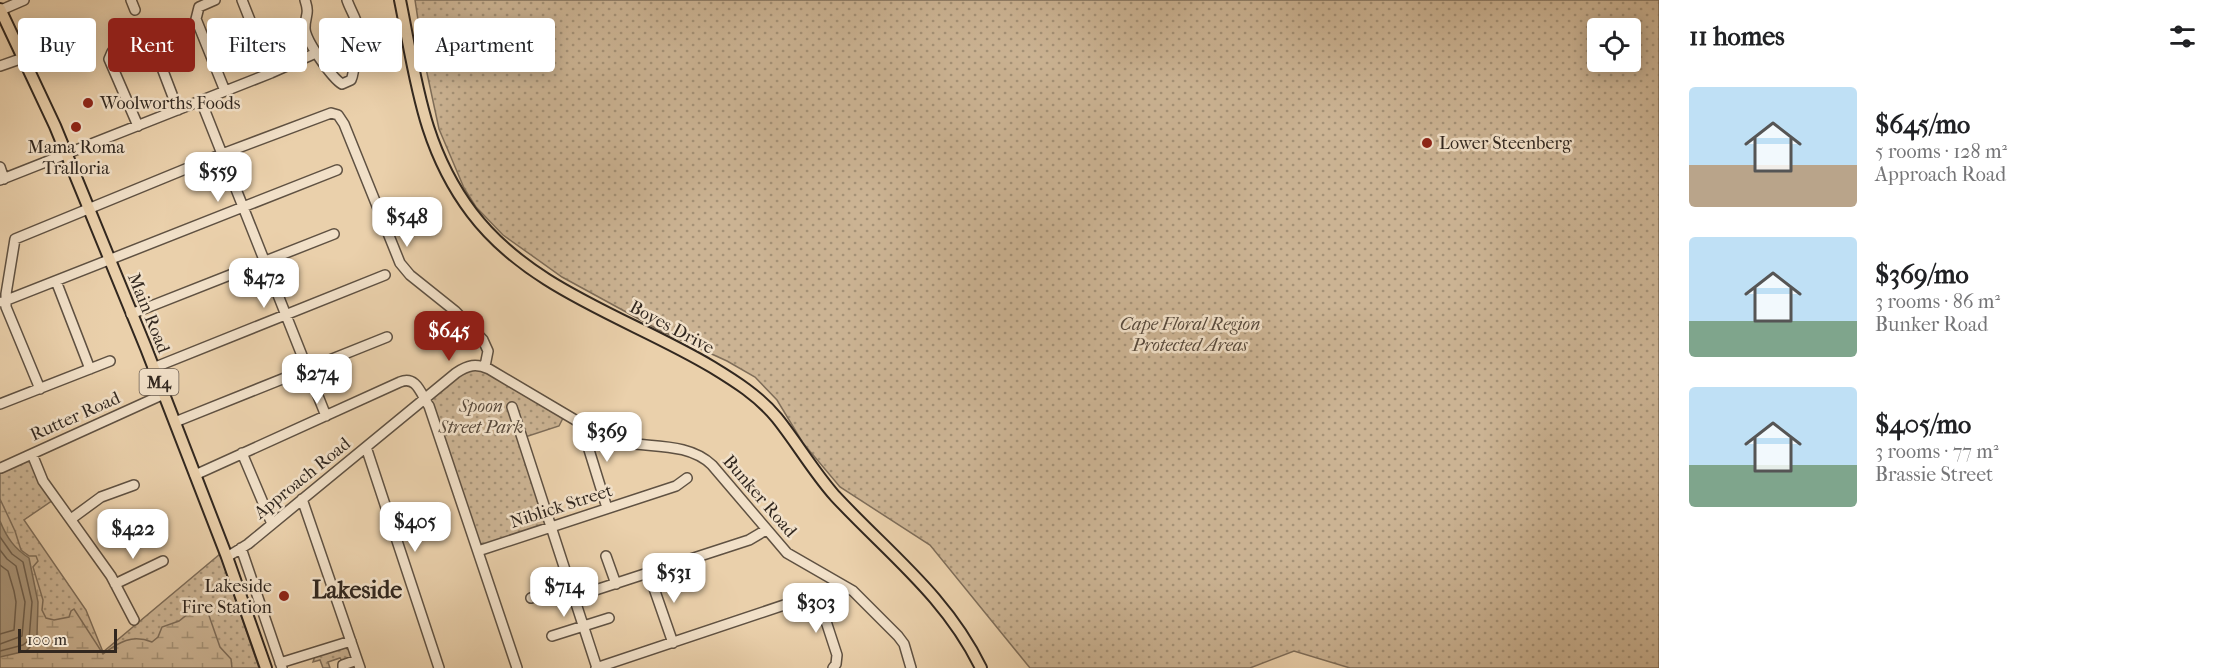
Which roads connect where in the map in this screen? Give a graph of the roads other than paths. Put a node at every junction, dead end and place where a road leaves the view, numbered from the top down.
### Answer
1 (24, 0) edge
2 (130, 0) edge
3 (216, 0) edge
4 (242, 0) edge
5 (305, 0) edge
6 (347, 0) edge
7 (400, 0) edge
8 (0, 10) edge
9 (135, 10) dead end
10 (18, 48) edge
11 (316, 53) junction
12 (18, 60) edge
13 (0, 66) edge
14 (29, 72) edge
15 (271, 73) junction
16 (225, 91) junction
17 (201, 101) junction
18 (178, 110) junction
19 (138, 126) junction
20 (67, 154) junction
21 (222, 154) junction
22 (0, 167) edge
23 (337, 170) dead end
24 (2, 180) edge
25 (89, 208) junction
26 (243, 208) junction
27 (334, 234) dead end
28 (110, 261) junction
29 (264, 262) junction
30 (385, 275) dead end
31 (56, 281) junction
32 (3, 302) edge
33 (131, 314) junction
34 (286, 315) junction
35 (387, 337) dead end
36 (110, 361) dead end
37 (485, 366) junction
38 (153, 368) junction
39 (90, 369) junction
40 (307, 369) junction
41 (40, 389) junction
42 (164, 394) junction
43 (424, 399) junction
44 (0, 404) edge
45 (512, 408) dead end
46 (326, 416) junction
47 (175, 422) junction
48 (581, 424) junction
49 (366, 447) junction
50 (242, 453) junction
51 (32, 454) junction
52 (1, 468) edge
53 (195, 475) junction
54 (687, 478) dead end
55 (134, 485) dead end
56 (302, 499) junction
57 (607, 508) junction
58 (71, 519) junction
59 (272, 524) junction
60 (550, 527) junction
61 (766, 530) junction
62 (241, 548) junction
63 (478, 551) junction
64 (606, 556) dead end
65 (227, 557) junction
66 (163, 561) dead end
67 (649, 574) junction
68 (115, 584) junction
69 (616, 584) junction
70 (569, 585) junction
71 (574, 597) junction
72 (531, 598) dead end
73 (260, 603) junction
74 (245, 608) junction
75 (609, 618) dead end
76 (134, 620) dead end
77 (583, 626) junction
78 (552, 636) dead end
79 (351, 640) junction
80 (673, 643) junction
81 (281, 665) edge
82 (352, 665) edge
83 (266, 668) edge
84 (439, 668) edge
85 (516, 668) edge
86 (596, 668) edge
87 (833, 668) edge
88 (911, 668) edge
89 (981, 668) edge

1 - 8 street
2 - 9 street
3 - 16 street
4 - 15 street
5 - 11 street
6 - 11 street
7 - 89 main road, Boyes Drive
8 - 10 main road, Main Road / M4
11 - 15 street
12 - 13 street
14 - 20 main road, Main Road / M4
15 - 16 street
16 - 17 street
17 - 18 street
17 - 21 street
18 - 19 street
18 - 19 street
19 - 20 street
20 - 24 street
20 - 25 main road, Main Road / M4
21 - 25 street
21 - 26 street
21 - 37 street
22 - 24 street
23 - 26 street
25 - 28 main road, Main Road / M4
25 - 32 street
26 - 28 street
26 - 29 street
27 - 29 street
28 - 31 street
28 - 33 main road, Main Road / M4
29 - 33 street
29 - 34 street
30 - 34 street
31 - 32 street
31 - 39 street
32 - 41 street
33 - 38 main road, Main Road / M4
34 - 38 street
34 - 40 street
35 - 40 street
36 - 39 street
37 - 43 street, Approach Road
37 - 48 street, Bunker Road
38 - 42 main road, Main Road / M4
39 - 41 street
40 - 46 street
40 - 47 street
41 - 44 street
42 - 47 main road, Main Road / M4
42 - 51 street, Rutter Road
43 - 46 street
43 - 49 street, Approach Road
43 - 63 street
45 - 60 street
46 - 50 street
47 - 53 main road, Main Road / M4
48 - 57 street
48 - 61 street, Bunker Road
49 - 56 street, Approach Road
49 - 84 street
50 - 53 street
50 - 59 street
51 - 52 street, Rutter Road
51 - 58 street
53 - 65 main road, Main Road / M4
54 - 57 street, Niblick Street
55 - 58 street
56 - 59 street, Approach Road
56 - 79 street
57 - 60 street, Niblick Street
58 - 68 street
59 - 62 street, Approach Road
60 - 63 street, Niblick Street
60 - 70 street
61 - 67 street
61 - 88 street, Bunker Road
62 - 65 street, Approach Road
62 - 73 street
63 - 85 street
64 - 69 street
65 - 74 main road, Main Road / M4
66 - 68 street
67 - 69 street
67 - 80 street
68 - 76 street
69 - 71 street
70 - 71 street
70 - 72 street
71 - 77 street
73 - 74 street
73 - 81 street
74 - 83 main road, Main Road / M4
75 - 77 street
77 - 78 street
77 - 86 street
79 - 81 street
79 - 82 street
80 - 86 street
80 - 87 street

